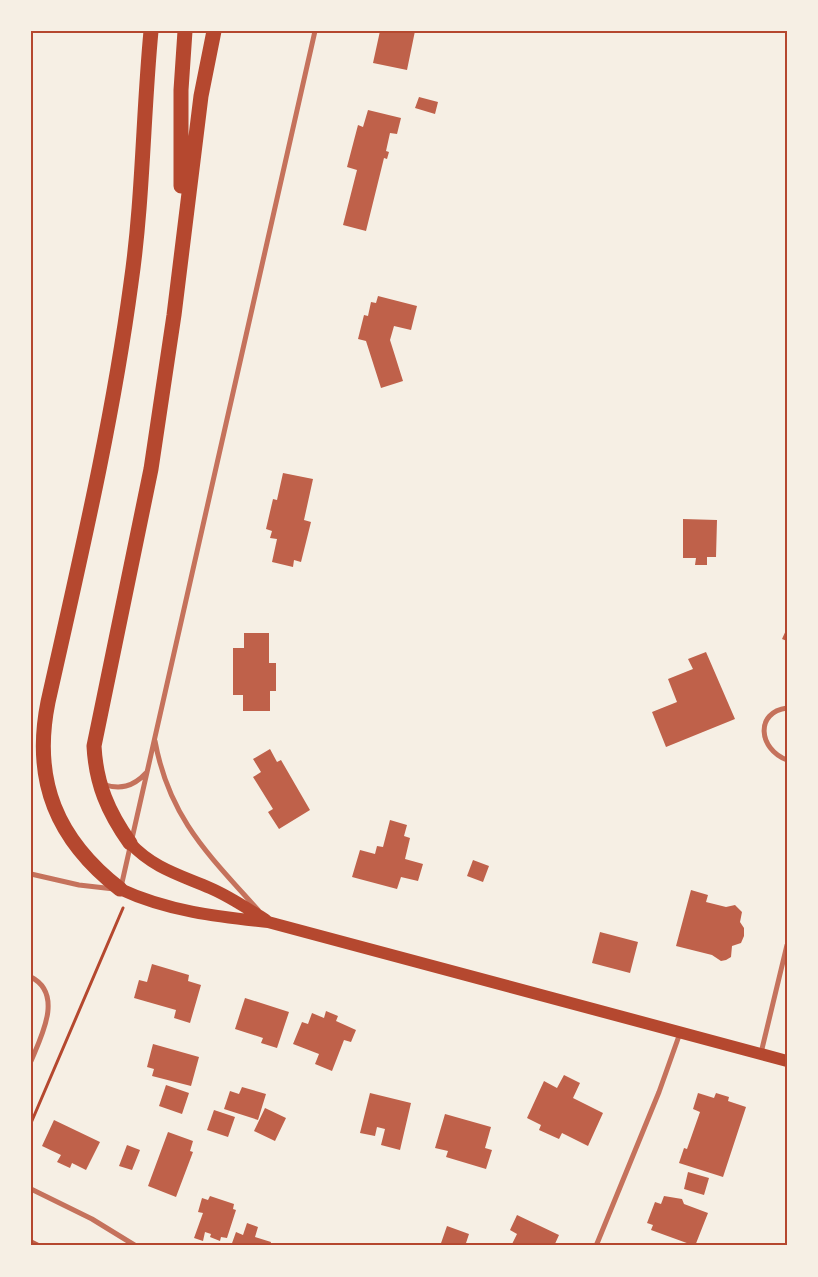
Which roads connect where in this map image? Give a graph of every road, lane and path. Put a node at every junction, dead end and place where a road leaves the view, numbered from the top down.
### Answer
1 (152, 31) edge
2 (185, 31) edge
3 (214, 31) edge
4 (315, 31) edge
5 (181, 252) junction
6 (787, 708) edge
7 (155, 738) junction
8 (787, 760) edge
9 (148, 771) junction
10 (98, 782) junction
11 (130, 842) junction
12 (31, 874) edge
13 (125, 892) junction
14 (268, 922) junction
15 (787, 945) edge
16 (31, 977) edge
17 (680, 1033) junction
18 (761, 1054) junction
19 (31, 1061) edge
20 (787, 1061) edge
21 (31, 1124) edge
22 (31, 1189) edge
23 (136, 1246) edge
24 (596, 1246) edge

1 - 13 highway
2 - 5 highway
3 - 5 highway
4 - 7 street
5 - 10 highway
6 - 8 street
7 - 9 street
7 - 14 street
9 - 10 street
9 - 11 street
10 - 11 highway
11 - 13 street
11 - 14 main road
12 - 13 street
13 - 14 main road
13 - 21 path
14 - 17 main road
15 - 18 street
16 - 19 street
17 - 18 main road
17 - 24 street
18 - 20 main road
22 - 23 street

